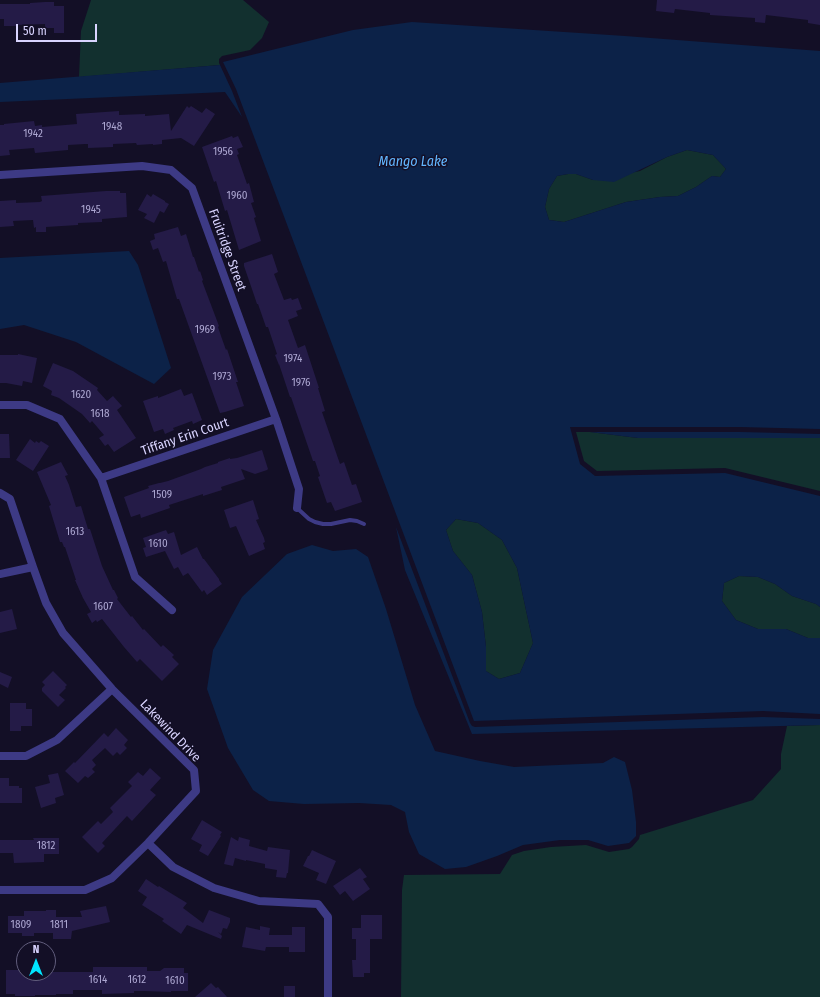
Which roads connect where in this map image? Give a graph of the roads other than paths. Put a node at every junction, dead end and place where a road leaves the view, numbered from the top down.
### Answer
1 (0, 175) edge
2 (0, 405) edge
3 (276, 419) junction
4 (100, 478) junction
5 (0, 493) edge
6 (297, 508) joint
7 (364, 524) dead end
8 (33, 567) junction
9 (0, 574) edge
10 (172, 610) dead end
11 (112, 689) junction
12 (0, 756) edge
13 (148, 843) junction
14 (0, 890) edge
15 (328, 997) edge

1 - 3 street, Fruitridge Street
2 - 4 street
3 - 4 street, Tiffany Erin Court
3 - 6 street, Fruitridge Street
4 - 10 street
5 - 8 street, Lakewind Drive
6 - 7 lane
8 - 9 street
8 - 11 street, Lakewind Drive
11 - 12 street
11 - 13 street, Lakewind Drive
13 - 14 street, Lakewind Drive
13 - 15 street

